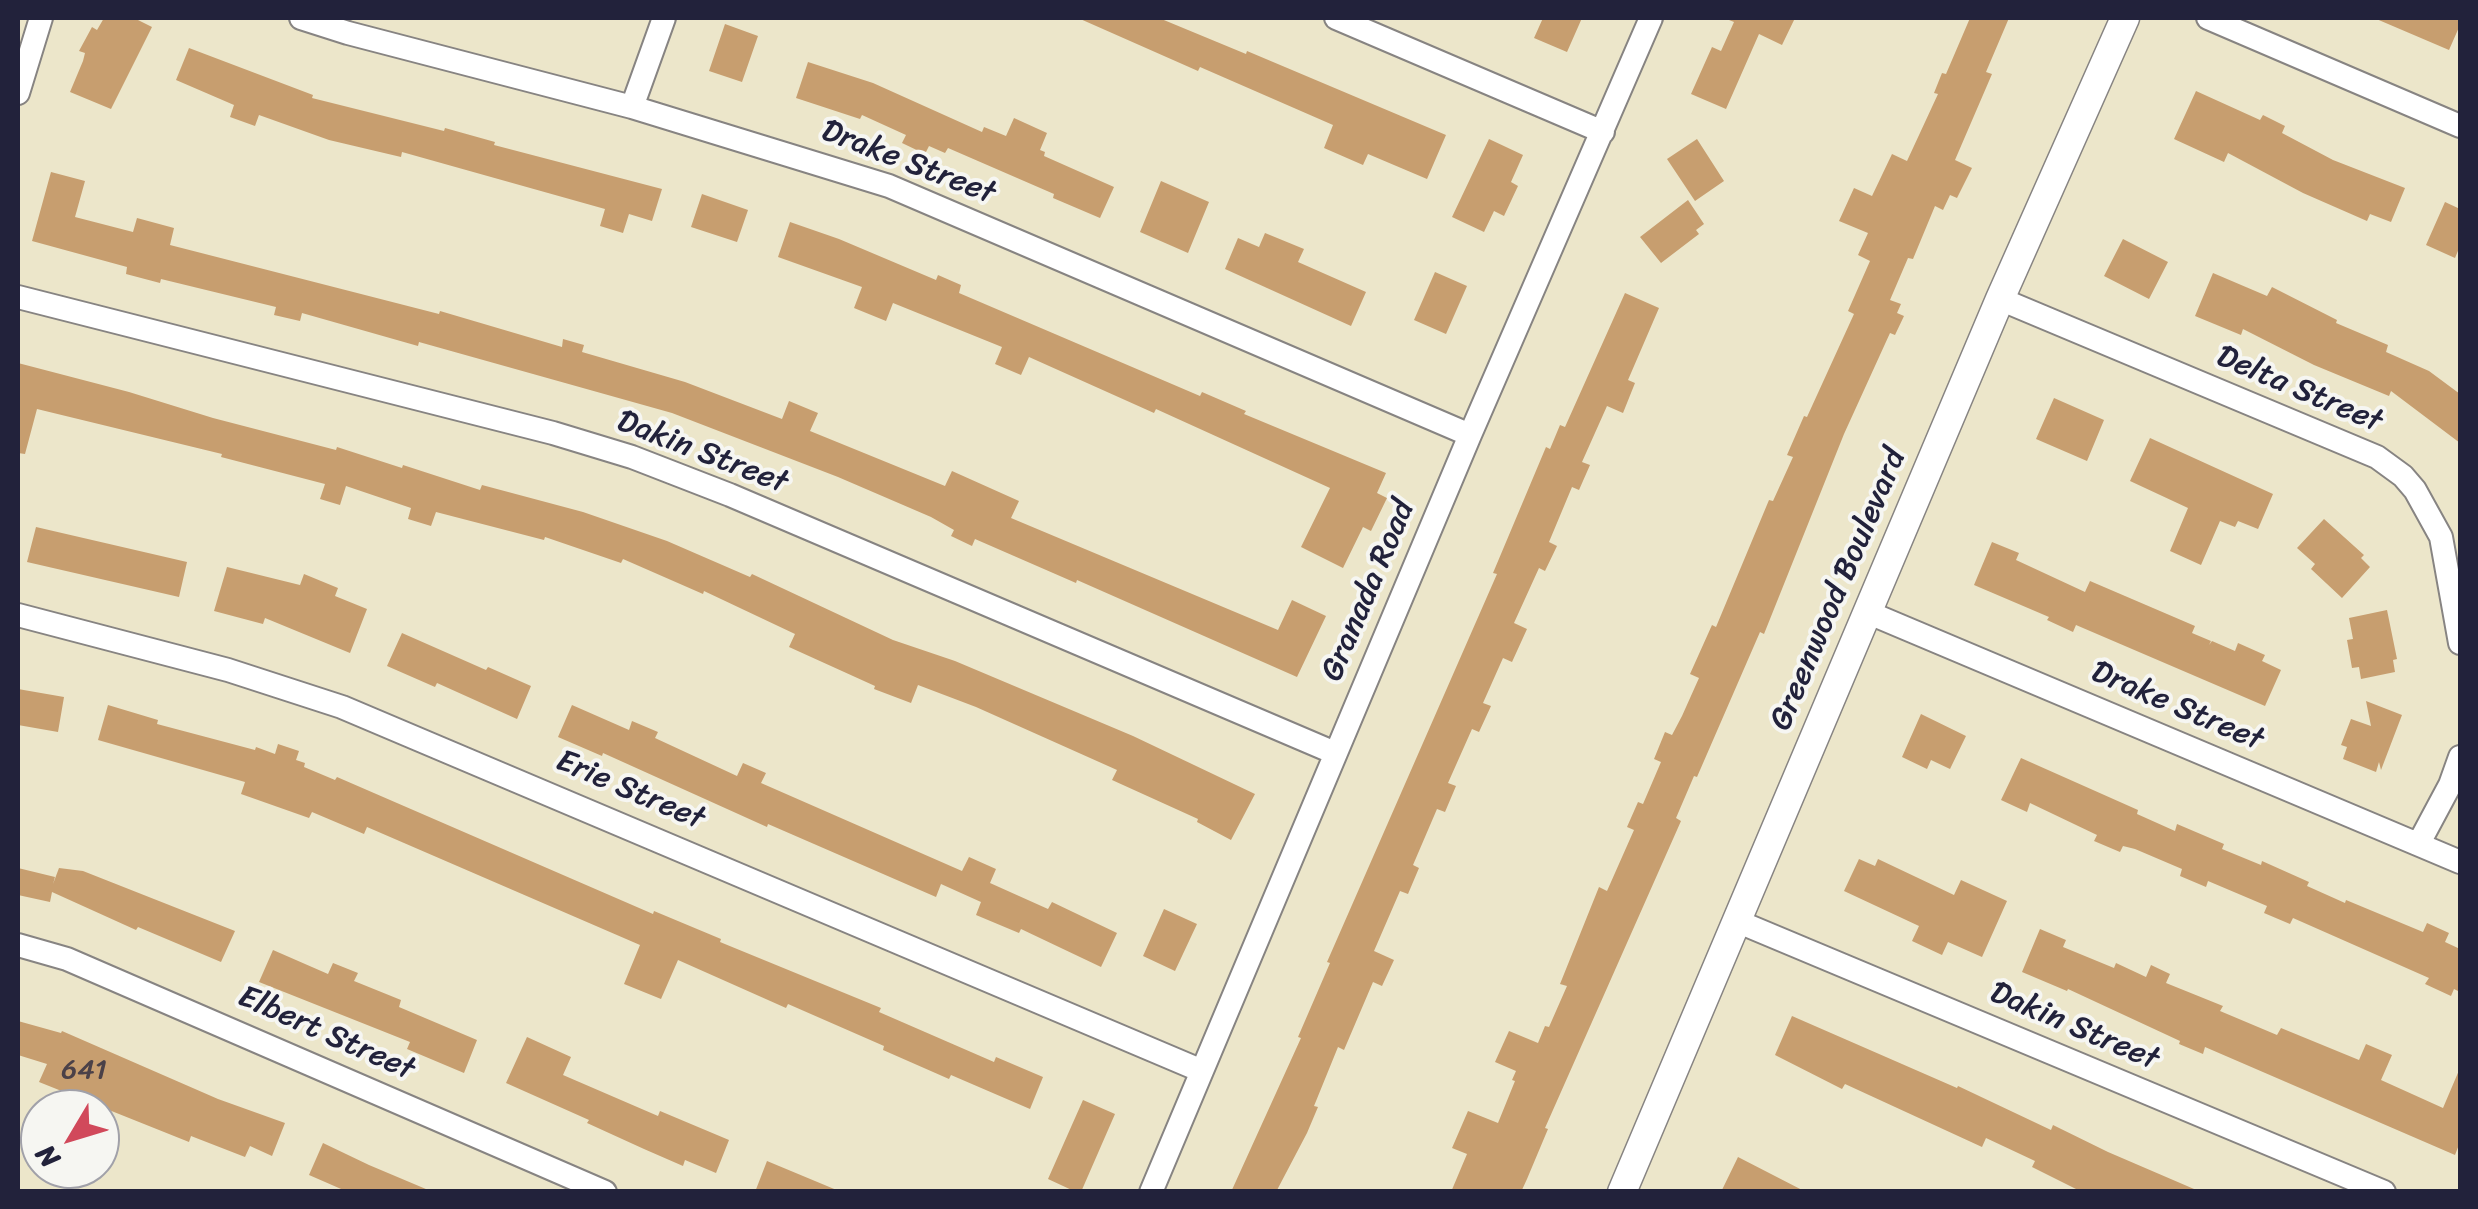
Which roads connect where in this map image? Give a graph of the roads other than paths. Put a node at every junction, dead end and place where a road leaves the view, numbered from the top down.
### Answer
1 (41, 18) edge
2 (301, 18) edge
3 (664, 18) edge
4 (1336, 18) edge
5 (1651, 18) edge
6 (2124, 18) edge
7 (2208, 18) edge
8 (18, 93) edge
9 (632, 106) junction
10 (2460, 126) edge
11 (1603, 132) junction
12 (18, 297) edge
13 (2000, 299) junction
14 (1470, 435) junction
15 (1867, 612) junction
16 (18, 615) edge
17 (2460, 643) edge
18 (1335, 753) junction
19 (2460, 757) edge
20 (2418, 844) junction
21 (2460, 862) edge
22 (1738, 922) junction
23 (18, 945) edge
24 (1202, 1070) junction
25 (605, 1192) edge
26 (1151, 1192) edge
27 (1622, 1192) edge
28 (2384, 1192) edge

1 - 8 street
2 - 9 street, Drake Street
3 - 9 street
4 - 11 street
5 - 11 street, Granada Road
6 - 13 street, Greenwood Boulevard
7 - 10 street
9 - 14 street, Drake Street
11 - 14 street, Granada Road
12 - 18 street, Dakin Street
13 - 15 street, Greenwood Boulevard
13 - 17 street, Delta Street
14 - 18 street, Granada Road
15 - 20 street, Drake Street
15 - 22 street, Greenwood Boulevard
16 - 24 street, Erie Street
18 - 24 street, Granada Road
19 - 20 street
20 - 21 street, Drake Street
22 - 27 street, Greenwood Boulevard
22 - 28 street, Dakin Street
23 - 25 street, Elbert Street
24 - 26 street, Granada Road

